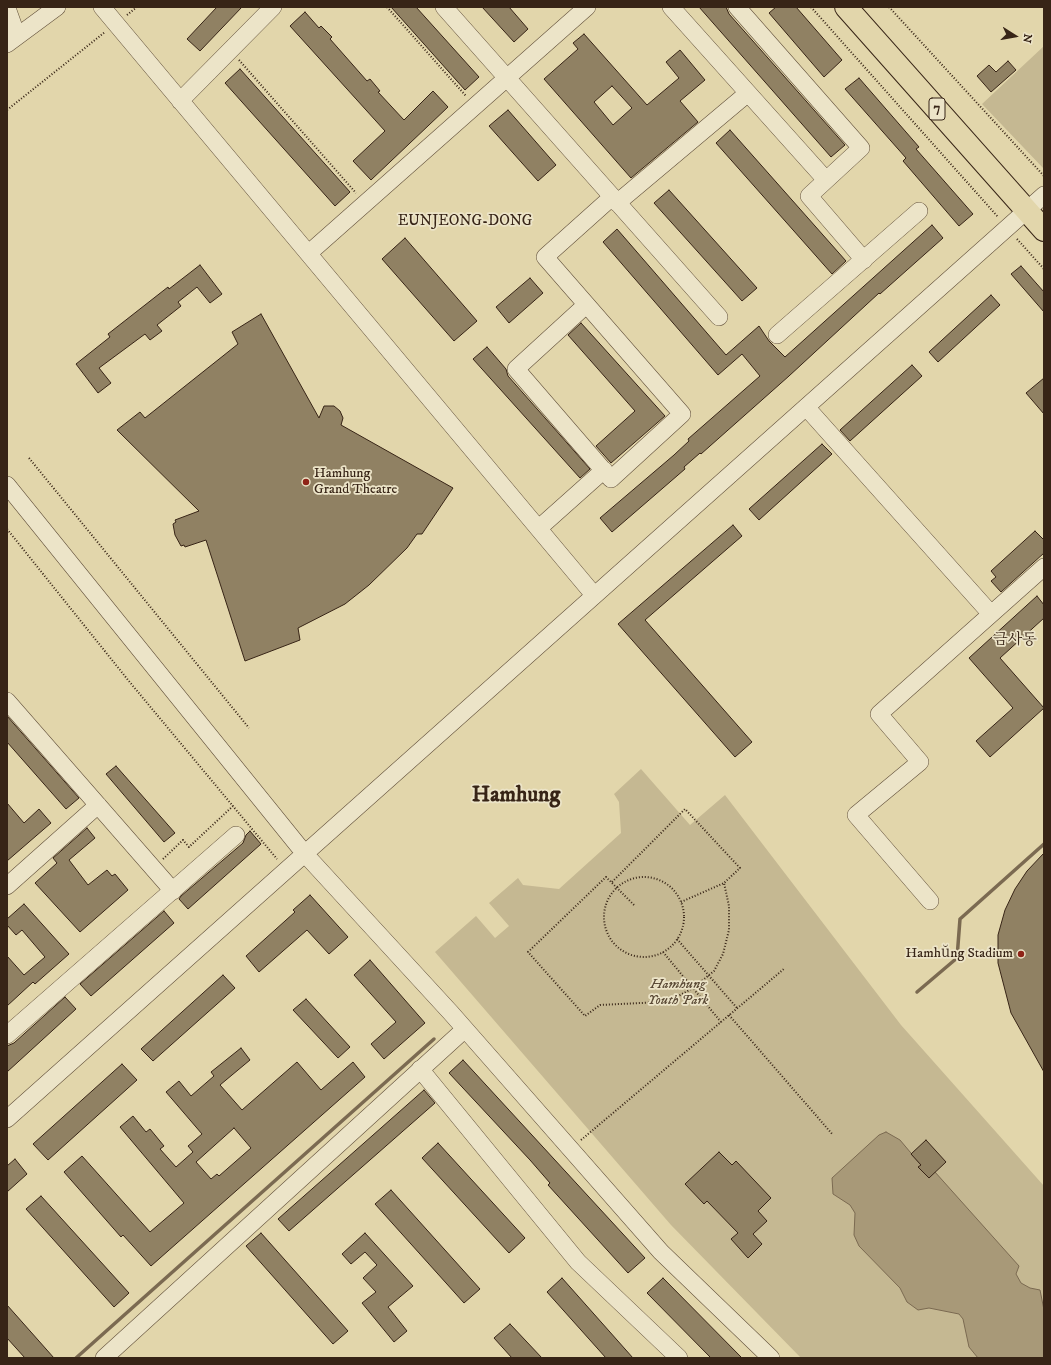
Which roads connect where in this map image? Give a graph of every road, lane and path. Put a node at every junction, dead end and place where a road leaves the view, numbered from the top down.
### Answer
1 (57, 7) edge
2 (102, 7) edge
3 (137, 7) edge
4 (274, 7) edge
5 (387, 7) edge
6 (444, 7) edge
7 (587, 7) edge
8 (671, 7) edge
9 (737, 7) edge
10 (811, 7) edge
11 (846, 7) edge
12 (890, 7) edge
13 (7, 8) edge
14 (116, 23) junction
15 (12, 40) edge
16 (231, 51) junction
17 (507, 78) junction
18 (748, 93) junction
19 (180, 102) junction
20 (475, 106) junction
21 (7, 110) edge
22 (1044, 176) edge
23 (826, 180) junction
24 (1044, 195) edge
25 (615, 200) junction
26 (365, 203) junction
27 (1027, 211) junction
28 (919, 212) dead end
29 (1008, 228) junction
30 (1044, 230) edge
31 (309, 253) junction
32 (864, 260) junction
33 (1044, 269) edge
34 (586, 305) junction
35 (719, 318) dead end
36 (777, 335) dead end
37 (806, 407) junction
38 (29, 458) dead end
39 (604, 470) junction
40 (7, 485) edge
41 (539, 528) junction
42 (7, 529) edge
43 (1044, 567) edge
44 (594, 595) junction
45 (991, 614) junction
46 (7, 701) edge
47 (249, 728) dead end
48 (98, 805) junction
49 (233, 806) junction
50 (236, 835) dead end
51 (305, 854) junction
52 (153, 868) junction
53 (286, 871) junction
54 (611, 882) junction
55 (724, 883) junction
56 (7, 886) edge
57 (617, 888) junction
58 (172, 891) junction
59 (930, 900) dead end
60 (681, 902) junction
61 (634, 905) dead end
62 (677, 939) junction
63 (663, 952) junction
64 (784, 968) dead end
65 (709, 975) junction
66 (693, 988) junction
67 (737, 1008) junction
68 (729, 1015) junction
69 (721, 1022) junction
70 (465, 1029) junction
71 (7, 1035) edge
72 (420, 1069) junction
73 (7, 1119) edge
74 (833, 1135) dead end
75 (570, 1150) junction
76 (104, 1358) edge
77 (678, 1358) edge
78 (771, 1358) edge

1 - 15 street
2 - 14 street
3 - 14 path
4 - 16 street
5 - 20 path
6 - 17 street
7 - 17 street
8 - 18 street
9 - 23 street
10 - 29 path
11 - 27 highway, 7
12 - 22 path
13 - 15 street
14 - 19 street
14 - 21 path
16 - 19 street
16 - 26 path
17 - 20 street
17 - 25 street
18 - 23 street
18 - 25 street
19 - 31 street
20 - 26 street
23 - 32 street
24 - 27 street
25 - 34 street
25 - 35 street
26 - 31 street
27 - 29 street
27 - 30 highway, 7
28 - 32 street
29 - 33 path
29 - 37 street
31 - 41 street
32 - 36 street
34 - 39 street
34 - 39 street
37 - 44 street
37 - 45 street
38 - 47 path
39 - 41 street
40 - 51 street
41 - 44 street
42 - 49 path
43 - 45 street
44 - 51 street
45 - 59 street
46 - 48 street
48 - 52 street
48 - 56 street
49 - 52 path
49 - 53 path
50 - 58 street
51 - 53 street
51 - 70 street
52 - 58 street
53 - 73 street
54 - 55 path
54 - 57 path
54 - 66 path
55 - 60 path
55 - 65 path
57 - 60 path
57 - 61 path
57 - 63 path
58 - 71 street
60 - 62 path
62 - 63 path
62 - 65 path
63 - 66 path
64 - 67 path
65 - 66 path
65 - 67 path
66 - 69 path
67 - 68 path
68 - 69 path
68 - 74 path
69 - 75 path
70 - 72 street
70 - 75 street
72 - 76 street
72 - 77 street
75 - 78 street

